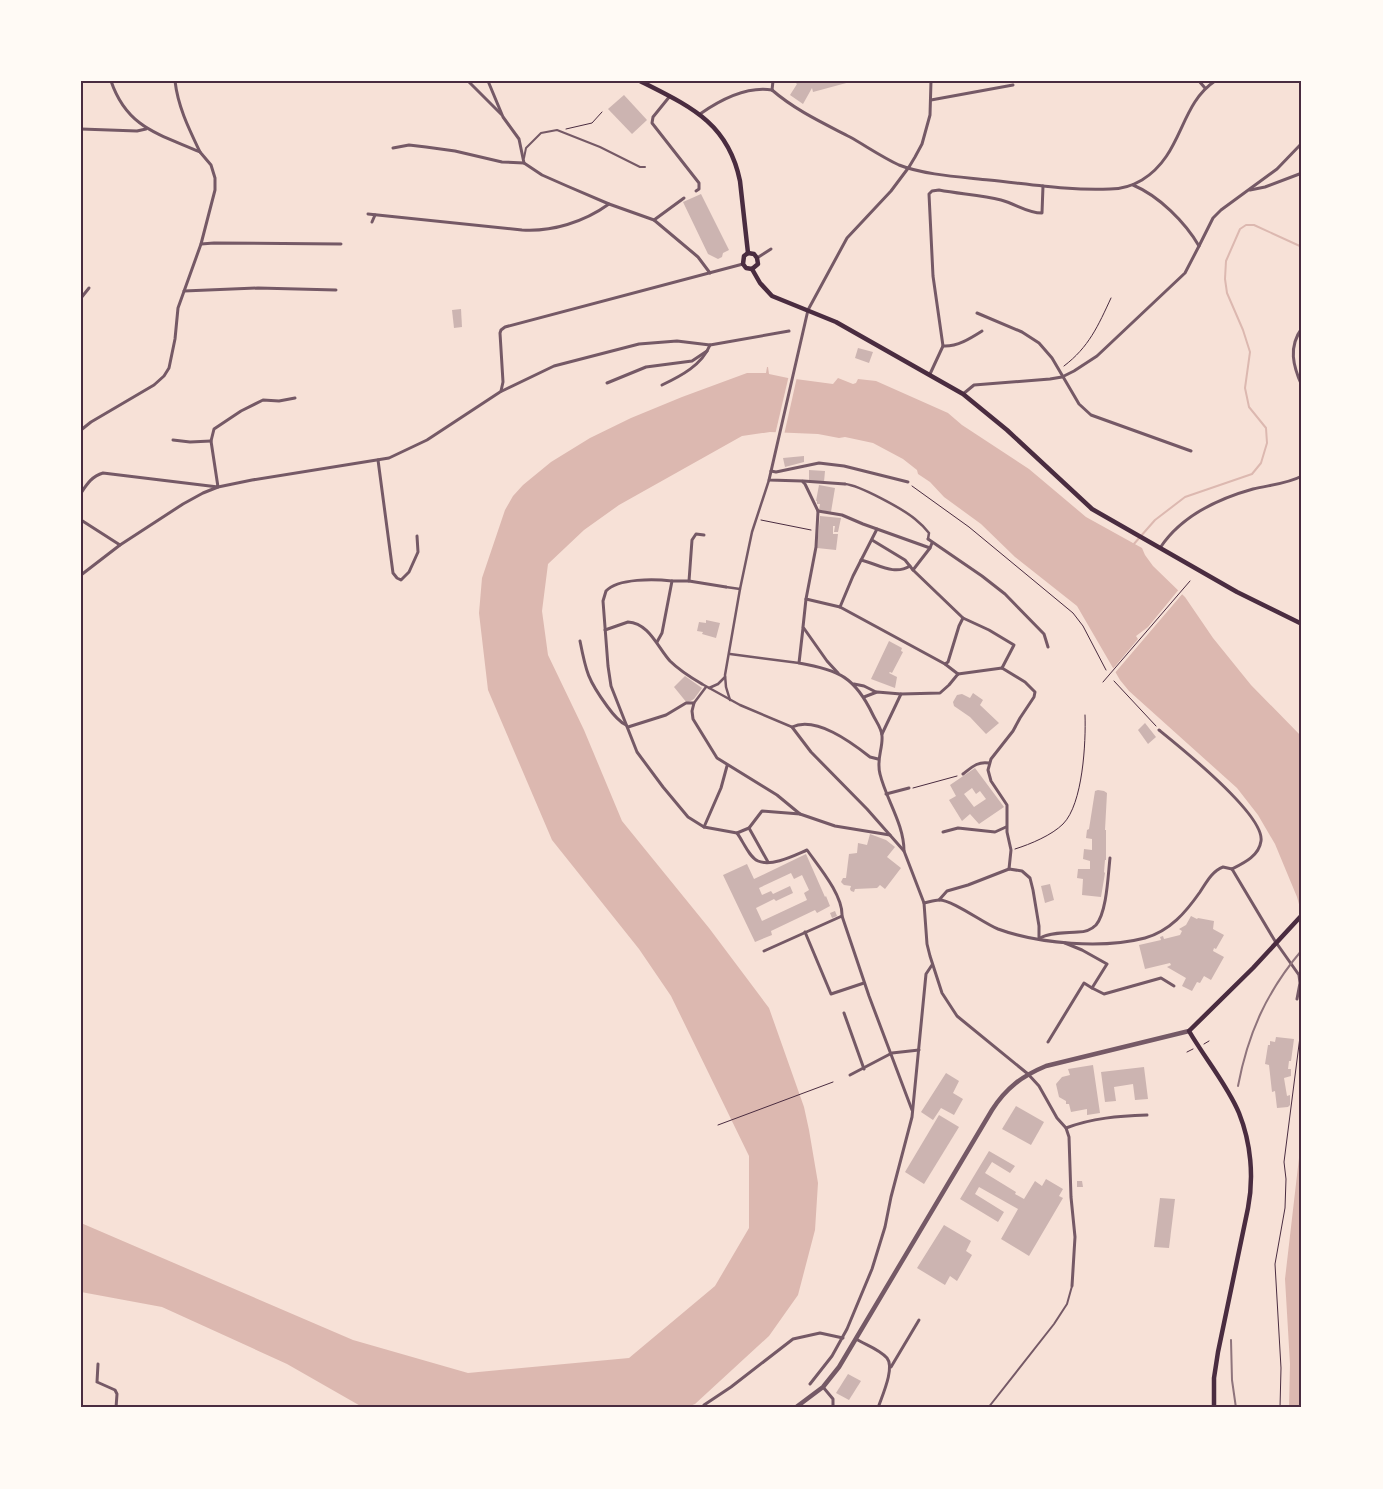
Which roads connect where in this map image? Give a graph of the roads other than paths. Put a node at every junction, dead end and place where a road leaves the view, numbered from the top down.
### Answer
1 (111, 81) edge
2 (175, 81) edge
3 (468, 81) edge
4 (488, 81) edge
5 (640, 81) edge
6 (773, 81) edge
7 (931, 81) edge
8 (1199, 81) edge
9 (1215, 81) edge
10 (1013, 85) dead end
11 (1205, 88) junction
12 (772, 90) junction
13 (670, 96) junction
14 (931, 100) junction
15 (700, 114) junction
16 (503, 117) junction
17 (81, 129) edge
18 (147, 129) junction
19 (1302, 143) edge
20 (393, 148) dead end
21 (200, 152) junction
22 (524, 163) junction
23 (645, 167) dead end
24 (910, 167) junction
25 (1302, 173) edge
26 (1132, 185) junction
27 (1043, 186) junction
28 (1249, 190) junction
29 (696, 191) dead end
30 (684, 198) dead end
31 (609, 204) junction
32 (368, 214) dead end
33 (375, 215) junction
34 (654, 220) junction
35 (372, 222) dead end
36 (201, 244) junction
37 (340, 244) dead end
38 (1199, 246) junction
39 (772, 249) dead end
40 (748, 254) junction
41 (758, 258) junction
42 (743, 264) junction
43 (752, 269) junction
44 (710, 273) junction
45 (89, 288) dead end
46 (336, 290) dead end
47 (184, 291) junction
48 (81, 298) edge
49 (808, 310) junction
50 (977, 313) dead end
51 (1302, 328) edge
52 (788, 331) dead end
53 (982, 331) dead end
54 (710, 344) junction
55 (943, 346) junction
56 (707, 351) junction
57 (930, 374) junction
58 (1062, 376) junction
59 (607, 383) dead end
60 (662, 385) dead end
61 (1302, 386) edge
62 (500, 392) junction
63 (964, 394) junction
64 (295, 398) dead end
65 (81, 430) edge
66 (174, 440) dead end
67 (211, 441) junction
68 (1191, 451) dead end
69 (378, 460) junction
70 (771, 471) junction
71 (1302, 476) edge
72 (769, 480) junction
73 (802, 481) junction
74 (908, 482) road end
75 (844, 484) joint
76 (218, 487) junction
77 (81, 493) edge
78 (818, 511) junction
79 (81, 520) edge
80 (877, 529) junction
81 (704, 535) dead end
82 (418, 536) dead end
83 (928, 539) joint
84 (872, 540) junction
85 (932, 543) junction
86 (120, 545) junction
87 (930, 548) junction
88 (1160, 548) junction
89 (861, 560) junction
90 (910, 566) junction
91 (913, 570) junction
92 (81, 575) edge
93 (672, 581) junction
94 (689, 581) junction
95 (726, 587) joint
96 (740, 589) junction
97 (806, 600) junction
98 (840, 607) junction
99 (963, 618) junction
100 (1302, 624) edge
101 (803, 626) junction
102 (605, 630) junction
103 (580, 641) dead end
104 (658, 642) junction
105 (1048, 647) dead end
106 (730, 654) junction
107 (799, 663) junction
108 (945, 664) junction
109 (1002, 668) junction
110 (838, 673) junction
111 (958, 674) junction
112 (725, 675) junction
113 (852, 683) junction
114 (705, 686) junction
115 (877, 692) junction
116 (901, 694) junction
117 (864, 697) junction
118 (730, 700) junction
119 (694, 703) junction
120 (627, 726) junction
121 (792, 727) junction
122 (1159, 730) road end
123 (882, 734) junction
124 (878, 758) junction
125 (989, 763) junction
126 (728, 766) junction
127 (963, 774) road end
128 (910, 788) road end
129 (886, 794) junction
130 (800, 814) junction
131 (704, 827) junction
132 (1007, 827) junction
133 (749, 828) junction
134 (943, 832) dead end
135 (737, 833) junction
136 (891, 835) junction
137 (904, 851) junction
138 (1110, 858) dead end
139 (768, 862) junction
140 (1009, 869) junction
141 (1232, 869) junction
142 (939, 900) junction
143 (924, 903) junction
144 (1302, 915) edge
145 (842, 916) junction
146 (805, 932) junction
147 (1040, 938) junction
148 (1060, 941) junction
149 (764, 951) dead end
150 (932, 965) junction
151 (864, 983) junction
152 (1174, 986) dead end
153 (1092, 988) junction
154 (1297, 999) dead end
155 (844, 1013) dead end
156 (1189, 1031) junction
157 (1048, 1042) dead end
158 (919, 1050) junction
159 (892, 1053) junction
160 (864, 1069) junction
161 (1028, 1074) junction
162 (850, 1075) dead end
163 (913, 1112) junction
164 (1147, 1115) dead end
165 (1066, 1128) junction
166 (1072, 1286) joint
167 (919, 1320) dead end
168 (843, 1338) junction
169 (856, 1339) junction
170 (98, 1364) dead end
171 (890, 1368) junction
172 (810, 1384) dead end
173 (823, 1387) junction
174 (704, 1405) dead end
175 (116, 1408) edge
176 (795, 1408) edge
177 (833, 1408) edge
178 (878, 1408) edge
179 (988, 1408) edge
180 (1214, 1408) edge

1 - 18 street
2 - 21 street
3 - 16 street
4 - 16 street
5 - 13 main road
6 - 12 street
7 - 14 street
8 - 11 street
9 - 11 street
10 - 14 street
11 - 26 street
12 - 15 street
12 - 24 street
13 - 15 main road
13 - 29 street
14 - 24 street
15 - 40 main road
16 - 22 street
17 - 18 street
18 - 21 street
19 - 28 street
20 - 22 street
21 - 36 street
22 - 23 lane
22 - 31 street
24 - 27 street
24 - 49 street
25 - 28 street
26 - 27 street
26 - 38 street
27 - 55 street
28 - 38 street
30 - 34 street
31 - 33 street
31 - 34 street
32 - 33 street
33 - 35 street
34 - 44 street
36 - 37 street
36 - 47 street
38 - 58 street
39 - 41 street
40 - 41 main road
40 - 42 main road
41 - 43 main road
42 - 43 main road
42 - 44 street
43 - 49 main road
44 - 62 street
45 - 48 street
46 - 47 street
47 - 65 street
49 - 57 main road
49 - 70 street
50 - 58 street
51 - 61 street
52 - 54 street
53 - 55 street
54 - 56 street
54 - 62 street
55 - 57 street
56 - 59 street
56 - 60 street
57 - 63 main road
58 - 63 street
58 - 68 street
62 - 69 street
63 - 88 main road
64 - 67 street
66 - 67 street
67 - 76 street
69 - 76 street
69 - 82 street
70 - 72 street
70 - 74 street
71 - 88 street
72 - 73 street
72 - 96 street
73 - 75 street
73 - 78 street
75 - 83 street
76 - 77 street
76 - 86 street
78 - 80 street
78 - 97 street
79 - 86 street
80 - 84 street
80 - 87 street
81 - 94 street
83 - 85 street
84 - 89 street
84 - 90 street
85 - 87 street
85 - 105 street
86 - 92 street
87 - 91 street
88 - 100 main road
89 - 90 street
89 - 98 street
90 - 91 street
91 - 99 street
93 - 94 street
93 - 102 street
93 - 104 street
94 - 95 street
95 - 96 street
96 - 106 street
97 - 98 street
97 - 101 street
98 - 108 street
99 - 108 street
99 - 109 street
101 - 107 street
101 - 110 street
102 - 104 street
102 - 120 street
103 - 120 street
104 - 114 street
106 - 107 street
106 - 112 street
107 - 110 street
108 - 111 street
109 - 111 street
109 - 125 street
110 - 113 street
111 - 116 street
112 - 114 street
112 - 118 street
113 - 115 street
113 - 117 street
114 - 118 street
114 - 119 street
115 - 116 street
115 - 117 street
116 - 123 street
117 - 123 street
118 - 121 street
119 - 120 street
119 - 126 street
120 - 131 street
121 - 124 street
121 - 136 street
122 - 141 street
123 - 124 street
124 - 129 street
125 - 127 street
125 - 132 street
126 - 130 street
126 - 131 street
128 - 129 street
129 - 137 street
130 - 133 street
130 - 136 street
131 - 135 street
132 - 134 street
132 - 140 street
133 - 135 street
133 - 139 street
135 - 139 street
136 - 137 street
137 - 143 street
138 - 147 street
139 - 145 street
140 - 142 street
140 - 147 street
141 - 148 street
141 - 154 street
142 - 143 street
142 - 147 street
143 - 150 street
144 - 156 main road
145 - 146 street
145 - 151 street
146 - 149 street
146 - 151 street
147 - 148 street
148 - 153 street
150 - 158 street
150 - 161 street
151 - 159 street
152 - 153 street
153 - 157 street
155 - 160 street
156 - 161 street
156 - 180 main road
158 - 159 street
158 - 163 street
159 - 160 street
159 - 163 street
160 - 162 street
161 - 165 street
161 - 169 street
163 - 168 street
164 - 165 street
165 - 166 street
166 - 179 lane
167 - 171 street
168 - 172 street
168 - 174 street
169 - 171 street
169 - 173 street
170 - 175 street
171 - 178 street
173 - 176 street
173 - 177 street

